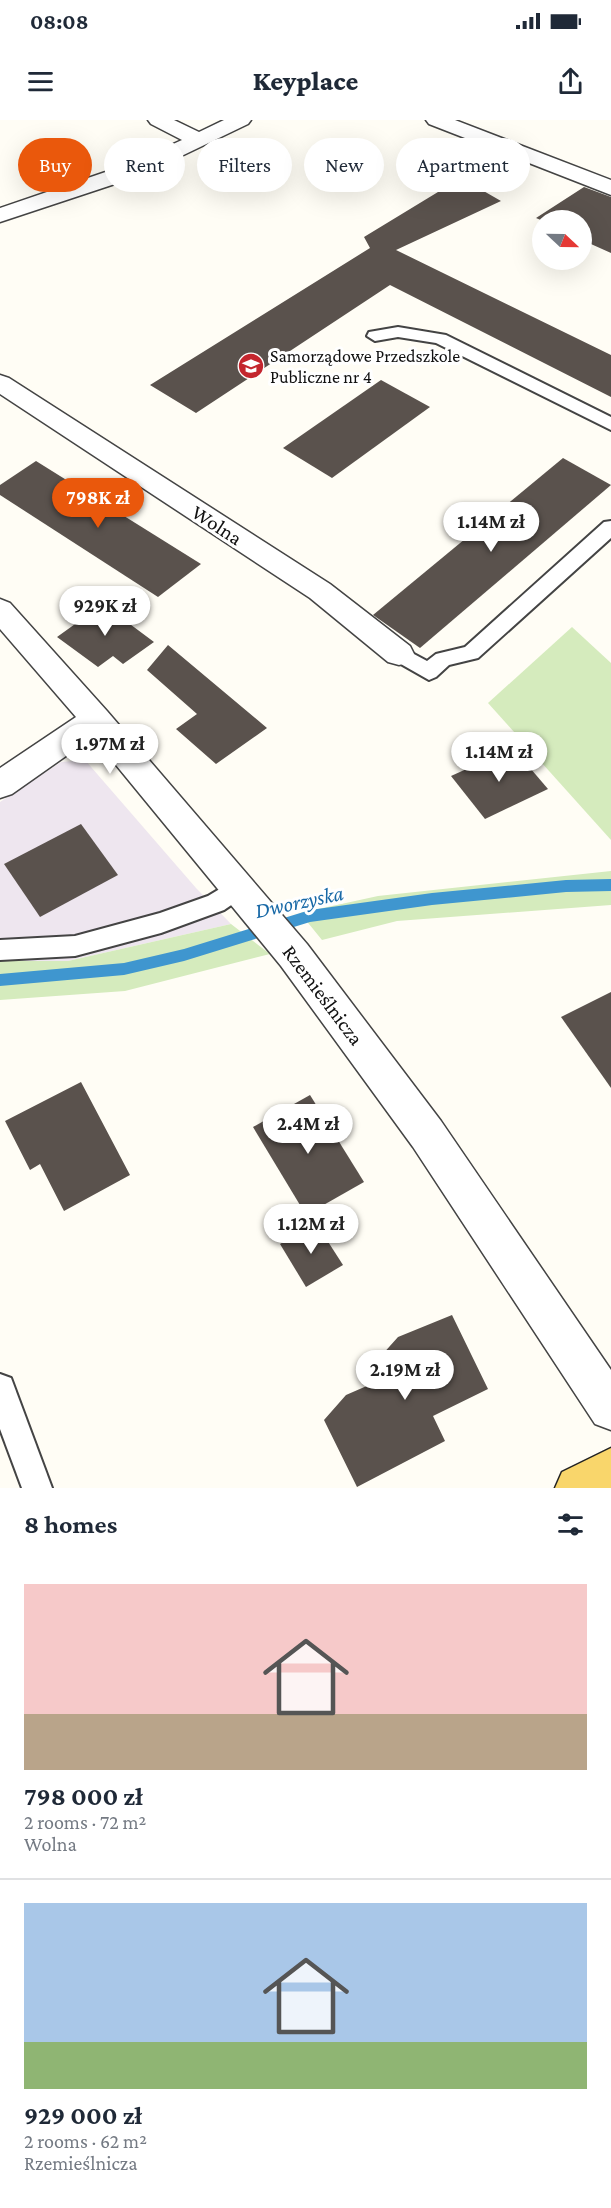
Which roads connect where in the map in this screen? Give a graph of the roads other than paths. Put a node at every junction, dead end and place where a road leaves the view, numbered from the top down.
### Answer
1 (158, 120) edge
2 (241, 120) edge
3 (436, 120) edge
4 (204, 138) edge
5 (197, 139) edge
6 (197, 141) edge
7 (611, 188) edge
8 (0, 215) edge
9 (375, 336) dead end
10 (0, 383) edge
11 (611, 424) edge
12 (611, 527) edge
13 (0, 610) edge
14 (399, 654) joint
15 (96, 719) junction
16 (0, 785) edge
17 (247, 899) junction
18 (0, 950) edge
19 (0, 1389) edge
20 (611, 1408) edge
21 (611, 1471) edge
22 (37, 1488) edge
23 (578, 1488) edge

1 - 5 street
2 - 4 street
3 - 7 street
6 - 8 street
9 - 11 lane
10 - 14 street, Wolna
12 - 14 lane
13 - 15 street, Rzemieślnicza
15 - 16 street
15 - 17 street, Rzemieślnicza
17 - 18 lane
17 - 20 street, Rzemieślnicza
19 - 22 lane
21 - 23 main road

